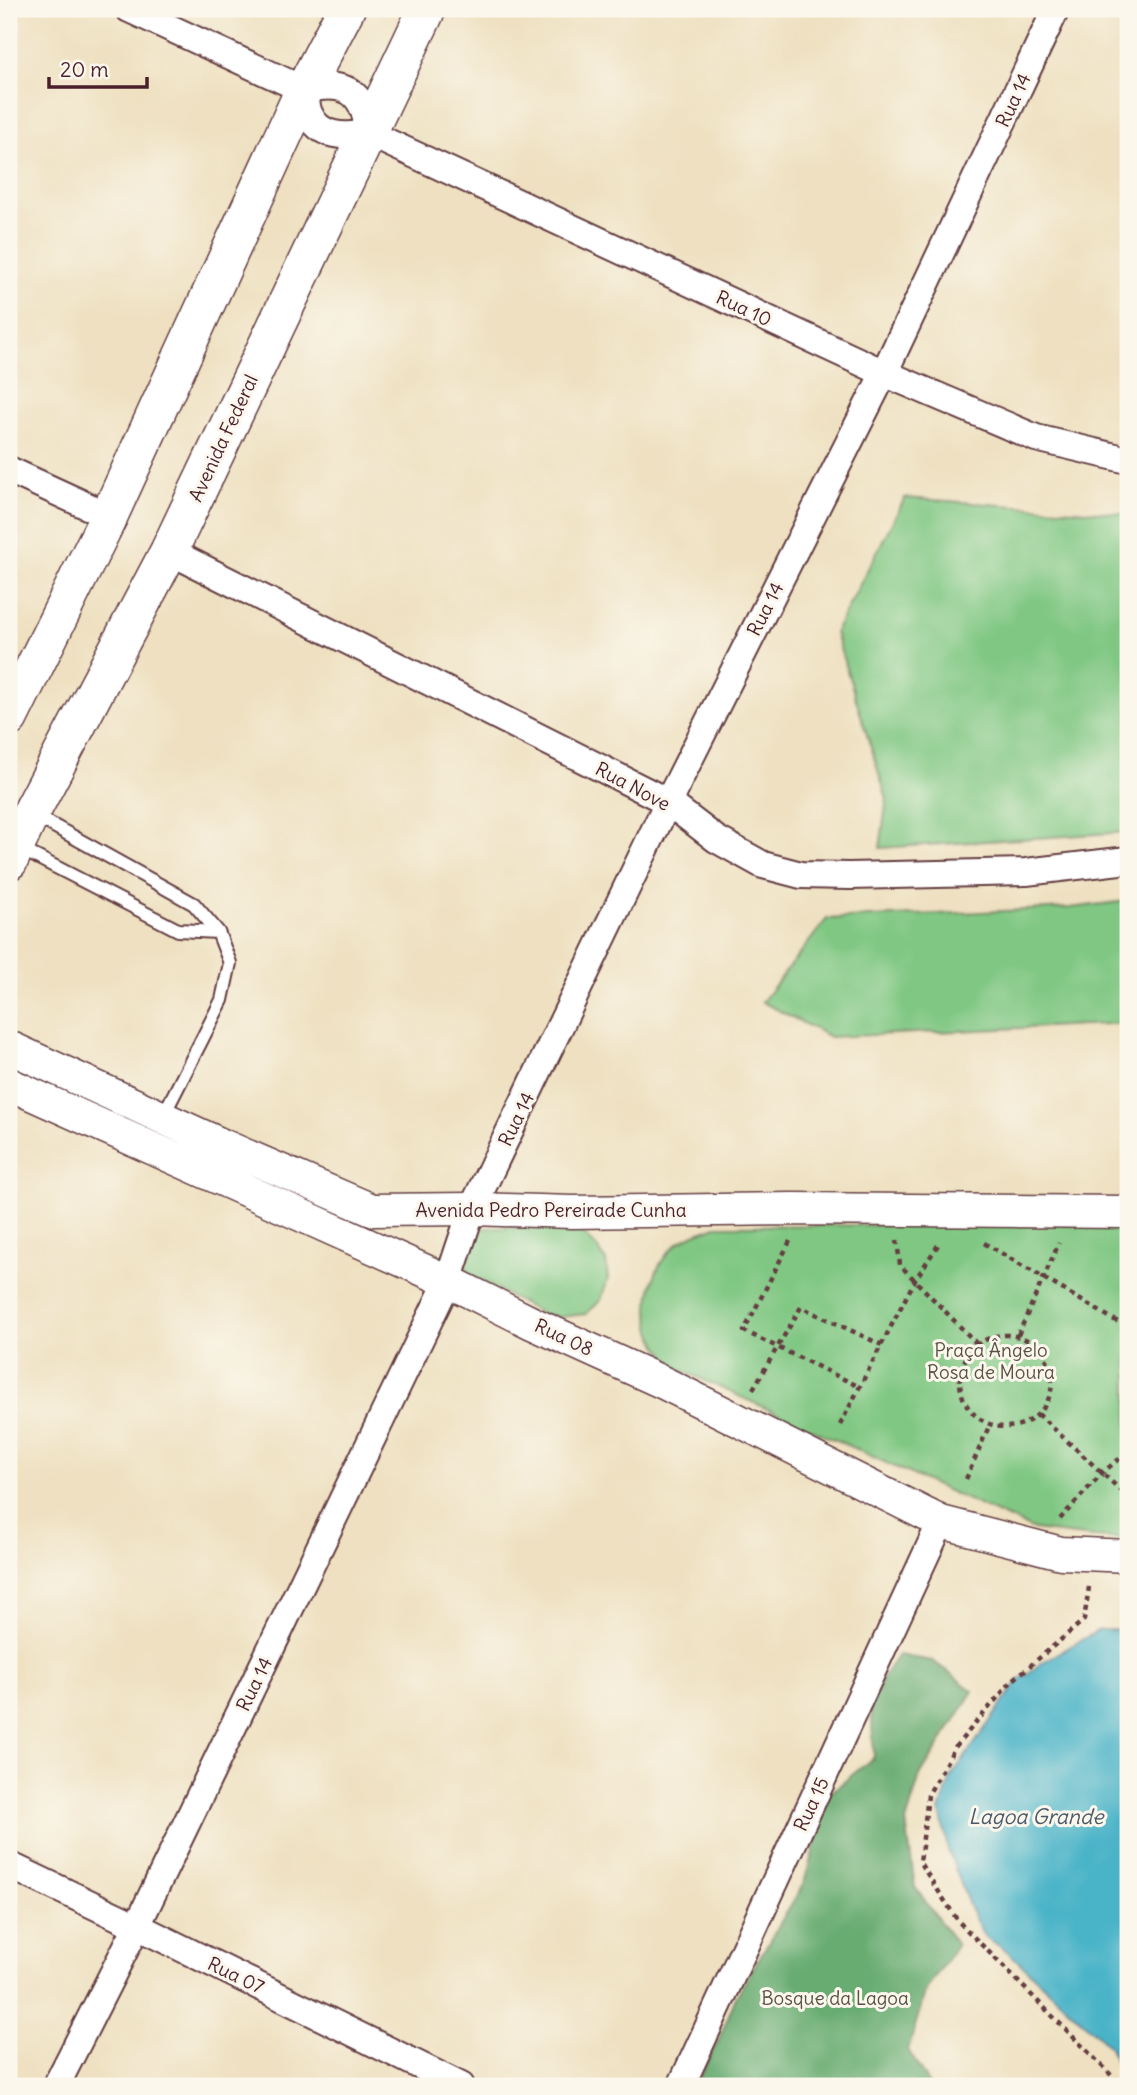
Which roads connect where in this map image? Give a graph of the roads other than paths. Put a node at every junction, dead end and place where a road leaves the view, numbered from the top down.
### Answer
1 (128, 9) edge
2 (346, 9) edge
3 (427, 9) edge
4 (1056, 9) edge
5 (304, 90) junction
6 (368, 133) junction
7 (884, 373) junction
8 (1128, 460) edge
9 (9, 470) edge
10 (108, 516) junction
11 (169, 551) junction
12 (9, 718) edge
13 (668, 802) junction
14 (31, 813) junction
15 (12, 854) edge
16 (1128, 860) edge
17 (218, 932) junction
18 (9, 1048) edge
19 (9, 1084) edge
20 (162, 1118) junction
21 (472, 1209) junction
22 (1128, 1212) edge
23 (448, 1280) junction
24 (941, 1522) junction
25 (1128, 1556) edge
26 (9, 1865) edge
27 (137, 1926) junction
28 (56, 2086) edge
29 (461, 2086) edge
30 (681, 2086) edge

1 - 5 street
2 - 5 main road
3 - 6 main road, Avenida Federal
4 - 7 street, Rua 14
5 - 6 street, Rua 10
5 - 6 street
5 - 10 main road
6 - 7 street, Rua 10
6 - 11 main road, Avenida Federal
7 - 8 street, Rua 10
7 - 13 street, Rua 14
9 - 10 street
10 - 12 main road
11 - 13 street, Rua Nove
11 - 14 main road, Avenida Federal
13 - 16 street, Rua Nove
13 - 21 street, Rua 14
14 - 15 main road, Avenida Federal
14 - 17 lane
15 - 17 lane
17 - 20 lane
18 - 20 street, Avenida Pedro Pereirade Cunha
19 - 23 street, Rua 08
20 - 21 street, Avenida Pedro Pereirade Cunha
21 - 22 street, Avenida Pedro Pereirade Cunha
21 - 23 street, Rua 14
23 - 24 street, Rua 08
23 - 27 street, Rua 14
24 - 25 street, Rua 08
24 - 30 street, Rua 15
26 - 27 street, Rua 07
27 - 28 street, Rua 14
27 - 29 street, Rua 07

